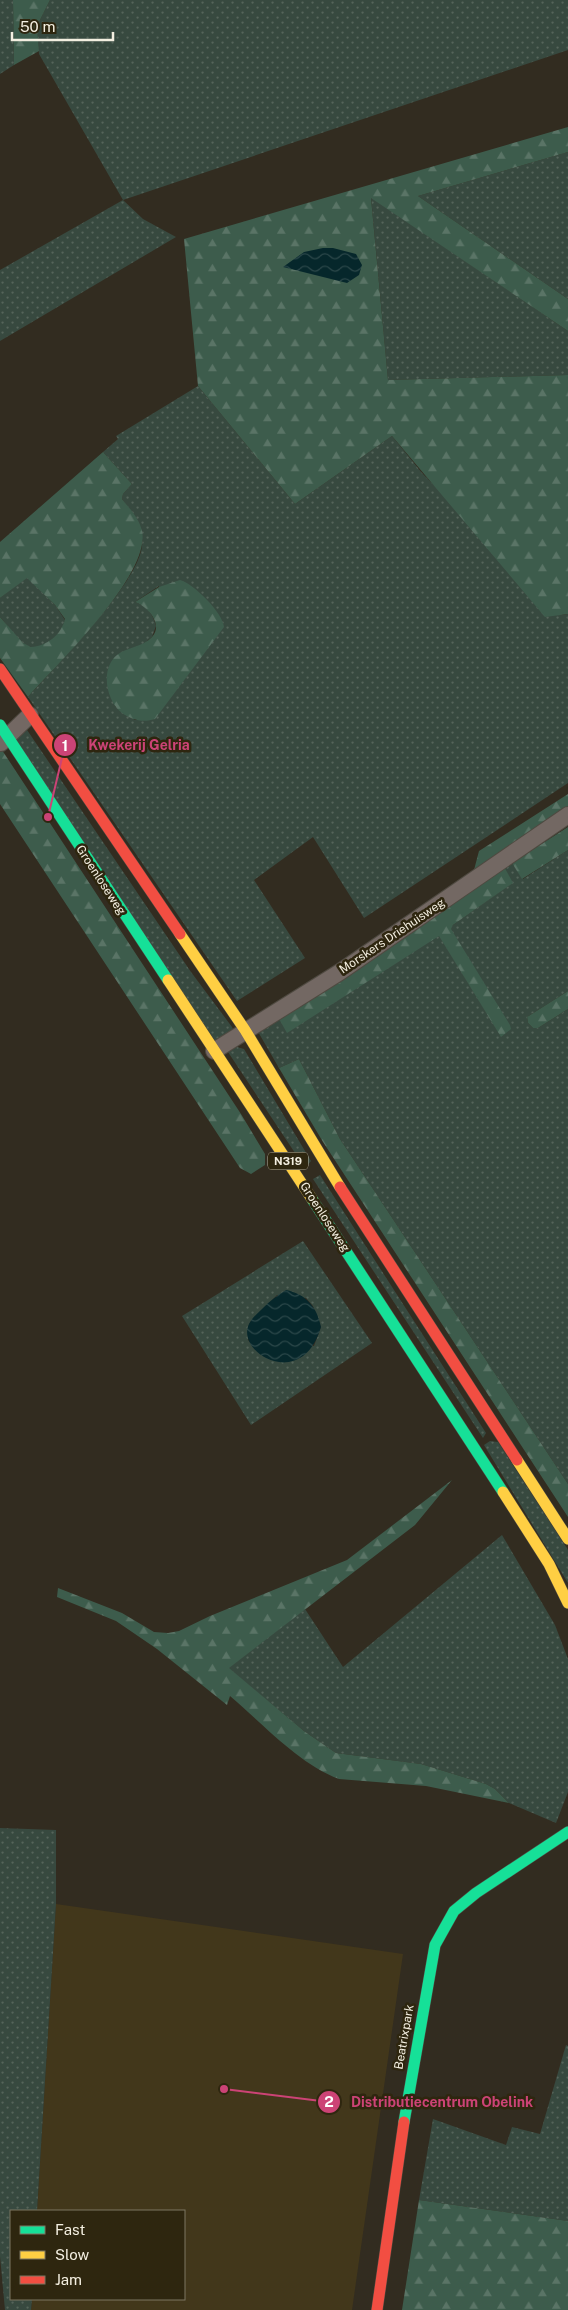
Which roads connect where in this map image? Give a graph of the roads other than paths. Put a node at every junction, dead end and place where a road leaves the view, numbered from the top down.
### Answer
1 (0, 669) edge
2 (30, 715) junction
3 (3, 736) edge
4 (568, 816) edge
5 (245, 1030) junction
6 (214, 1051) junction
7 (568, 1539) edge
8 (568, 1603) edge
9 (568, 1832) edge
10 (377, 2310) edge

1 - 2 street
2 - 3 street, Groenloseweg
2 - 5 street
3 - 6 street, Groenloseweg / N319
4 - 5 street, Morskers Driehuisweg
5 - 6 street, Morskers Driehuisweg
5 - 7 street
6 - 8 street, Groenloseweg / N319
9 - 10 street, Beatrixpark

